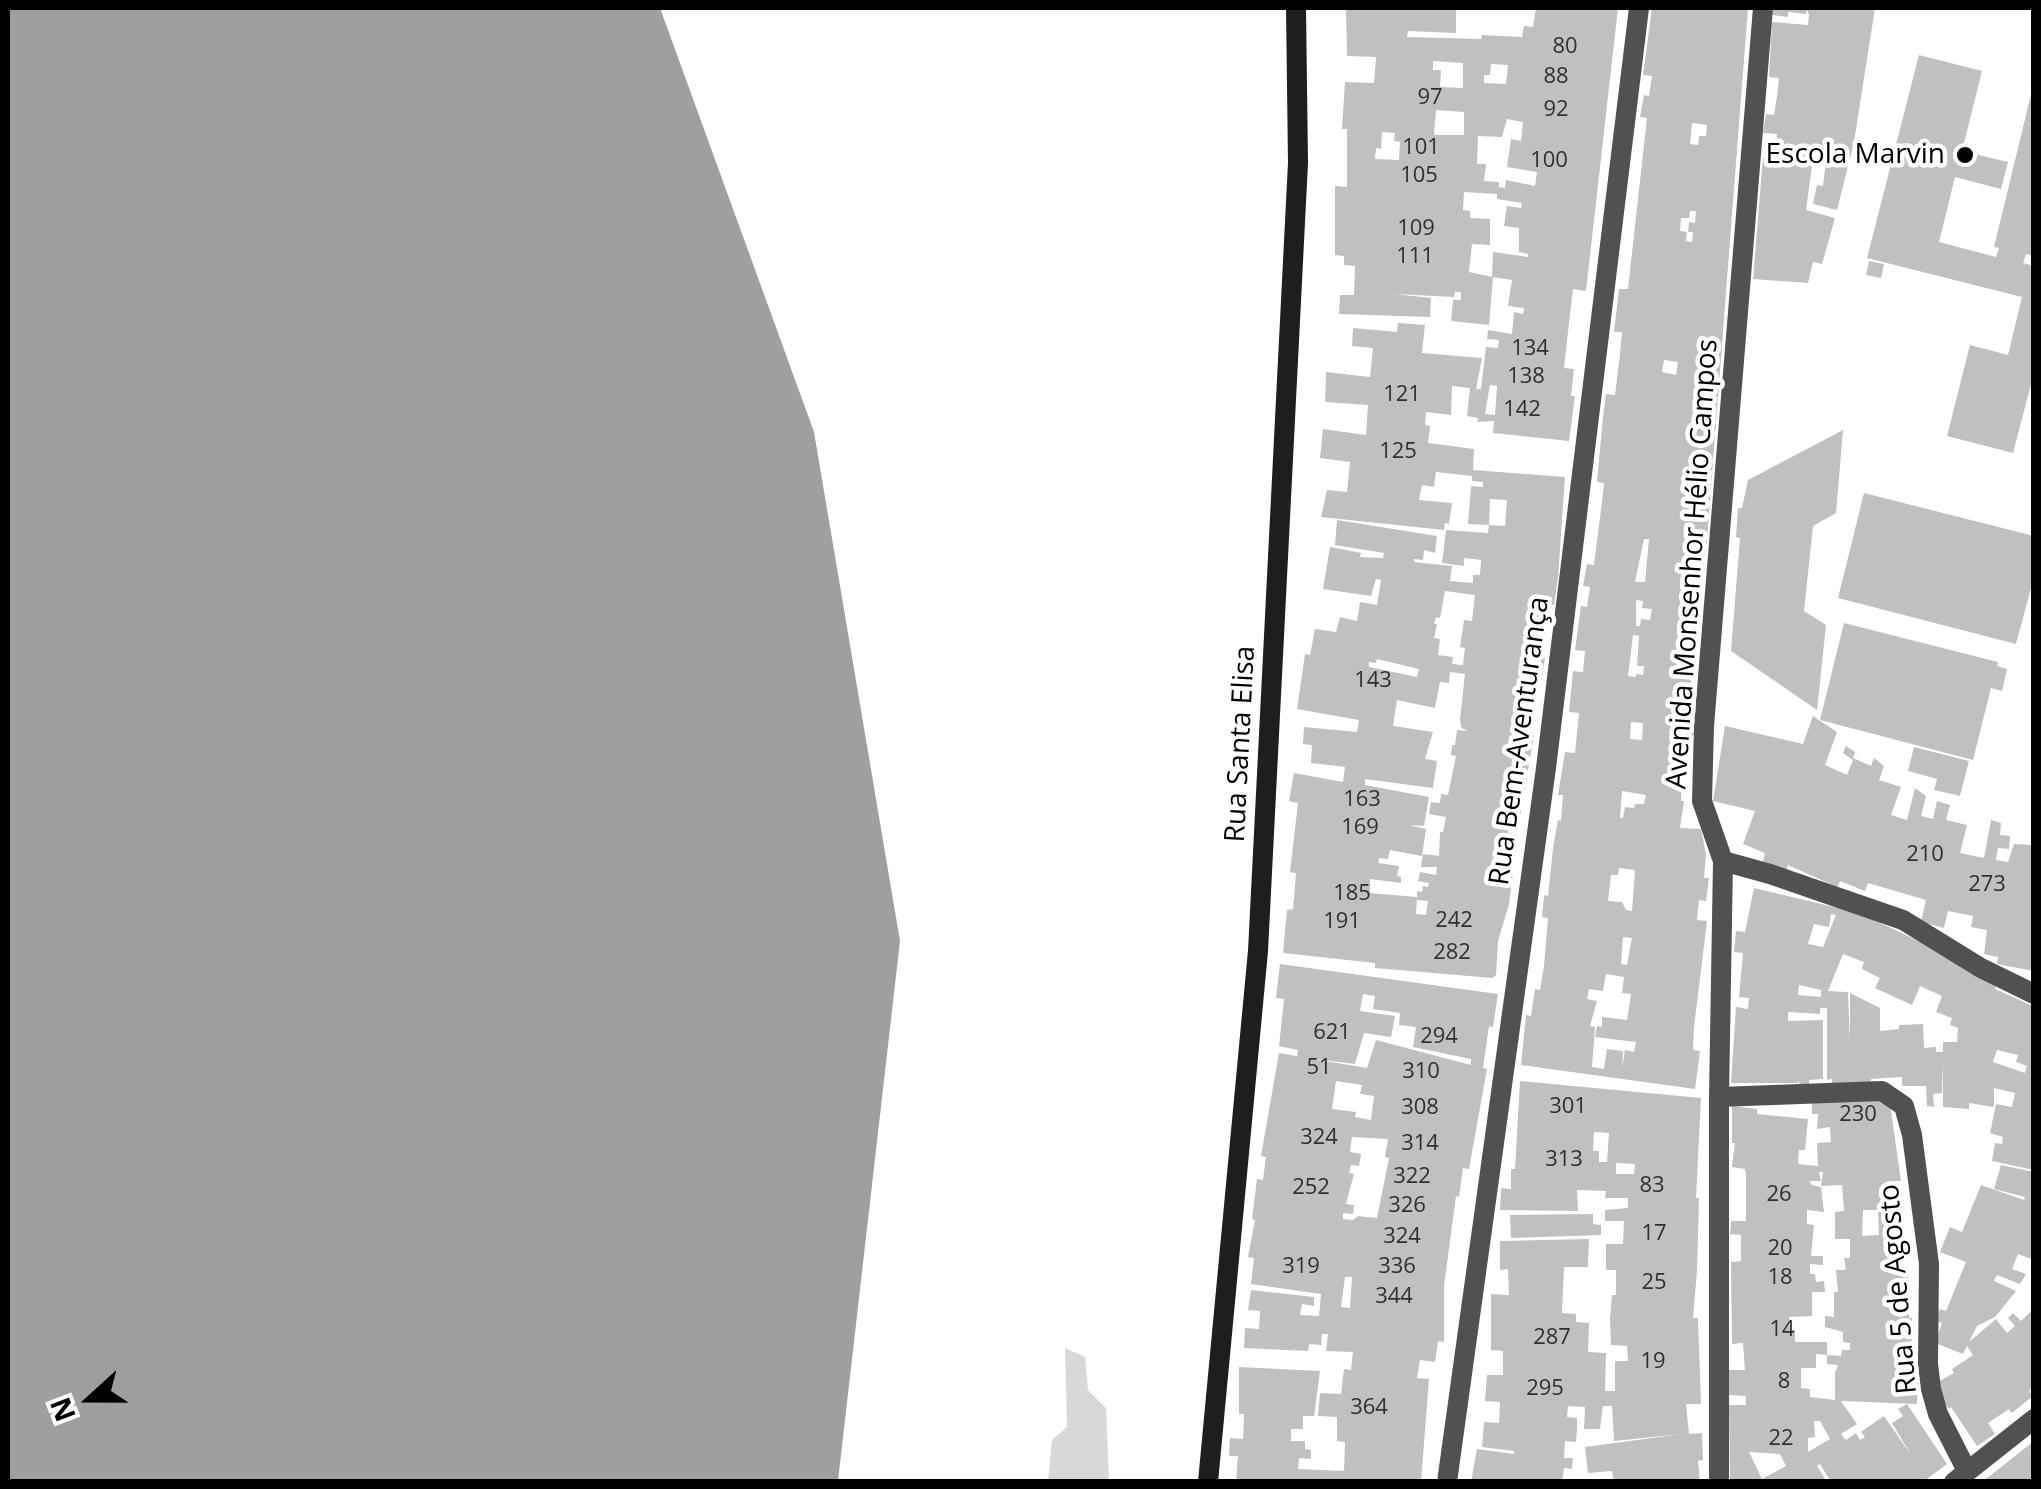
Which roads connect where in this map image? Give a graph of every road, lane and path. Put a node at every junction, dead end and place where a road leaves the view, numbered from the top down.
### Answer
1 (1296, 8) edge
2 (1639, 8) edge
3 (1763, 8) edge
4 (1722, 861) junction
5 (2034, 994) edge
6 (1719, 1096) junction
7 (2034, 1420) edge
8 (1960, 1476) edge
9 (1208, 1482) edge
10 (1447, 1482) edge
11 (1720, 1482) edge

1 - 9 main road, Rua Santa Elisa
2 - 10 street, Rua Bem-Aventurança
3 - 4 street, Avenida Monsenhor Hélio Campos
4 - 5 street
4 - 6 street, Avenida Monsenhor Hélio Campos
6 - 8 street, Rua 5 de Agosto
6 - 11 street, Avenida Monsenhor Hélio Campos
7 - 8 street

